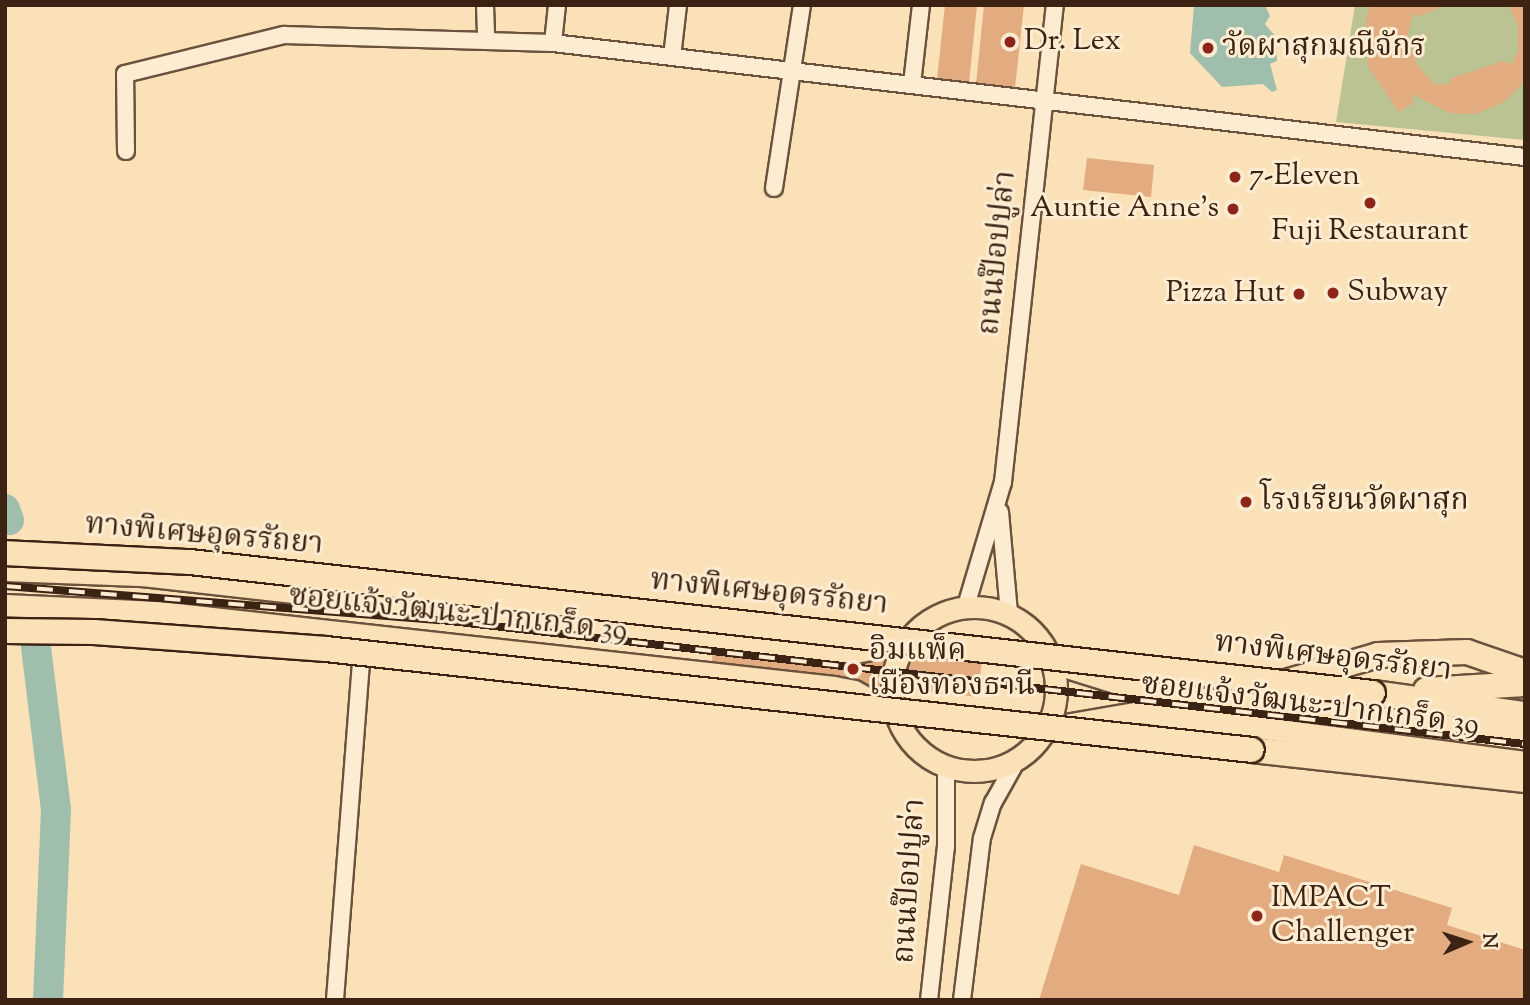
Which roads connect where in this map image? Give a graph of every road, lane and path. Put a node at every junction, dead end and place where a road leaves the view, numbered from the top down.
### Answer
1 (485, 5) edge
2 (558, 5) edge
3 (678, 5) edge
4 (802, 5) edge
5 (921, 5) edge
6 (1055, 5) edge
7 (486, 38) junction
8 (553, 43) junction
9 (672, 57) junction
10 (795, 71) junction
11 (912, 84) junction
12 (1044, 102) junction
13 (126, 152) dead end
14 (1525, 157) edge
15 (774, 188) dead end
16 (1000, 506) junction
17 (5, 554) edge
18 (5, 570) edge
19 (5, 605) edge
20 (966, 606) junction
21 (1009, 613) junction
22 (5, 631) edge
23 (905, 643) junction
24 (362, 652) junction
25 (1053, 663) junction
26 (1525, 672) edge
27 (1525, 684) edge
28 (1373, 693) junction
29 (1220, 701) junction
30 (1525, 714) edge
31 (896, 716) junction
32 (1047, 729) junction
33 (1525, 734) edge
34 (1017, 760) junction
35 (1525, 762) edge
36 (946, 767) junction
37 (1456, 773) junction
38 (1525, 780) edge
39 (1525, 797) edge
40 (335, 1000) edge
41 (929, 1000) edge
42 (961, 1000) edge

1 - 7 street
2 - 8 street
3 - 9 street
4 - 10 street
5 - 11 street
6 - 12 street, ถนนป๊อปปูล่า
7 - 8 street
7 - 13 street
8 - 9 street
9 - 10 street
10 - 11 street
10 - 15 street
11 - 12 street
12 - 14 street
12 - 16 street, ถนนป๊อปปูล่า
16 - 20 street
16 - 21 street
17 - 28 highway, ทางพิเศษอุดรรัถยา, bridge
18 - 23 main road, ซอยแจ้งวัฒนะ-ปากเกร็ด 39
19 - 31 main road, ซอยแจ้งวัฒนะ-ปากเกร็ด 39
20 - 21 main road, ซอยแจ้งวัฒนะ-ปากเกร็ด 39
20 - 23 main road, ซอยแจ้งวัฒนะ-ปากเกร็ด 39
21 - 25 main road, ซอยแจ้งวัฒนะ-ปากเกร็ด 39
22 - 24 highway, bridge
23 - 31 main road, ซอยแจ้งวัฒนะ-ปากเกร็ด 39
24 - 37 highway, bridge
24 - 40 street
25 - 29 main road, ซอยแจ้งวัฒนะ-ปากเกร็ด 39
25 - 32 main road, ซอยแจ้งวัฒนะ-ปากเกร็ด 39
26 - 29 highway
27 - 28 highway
28 - 30 highway, ทางพิเศษอุดรรัถยา
29 - 33 main road, ซอยแจ้งวัฒนะ-ปากเกร็ด 39
31 - 36 main road, ซอยแจ้งวัฒนะ-ปากเกร็ด 39
32 - 34 main road, ซอยแจ้งวัฒนะ-ปากเกร็ด 39
32 - 35 main road, ซอยแจ้งวัฒนะ-ปากเกร็ด 39
34 - 36 main road, ซอยแจ้งวัฒนะ-ปากเกร็ด 39
34 - 42 street, ถนนป๊อปปูล่า
36 - 41 street, ถนนป๊อปปูล่า
37 - 38 highway
37 - 39 highway

